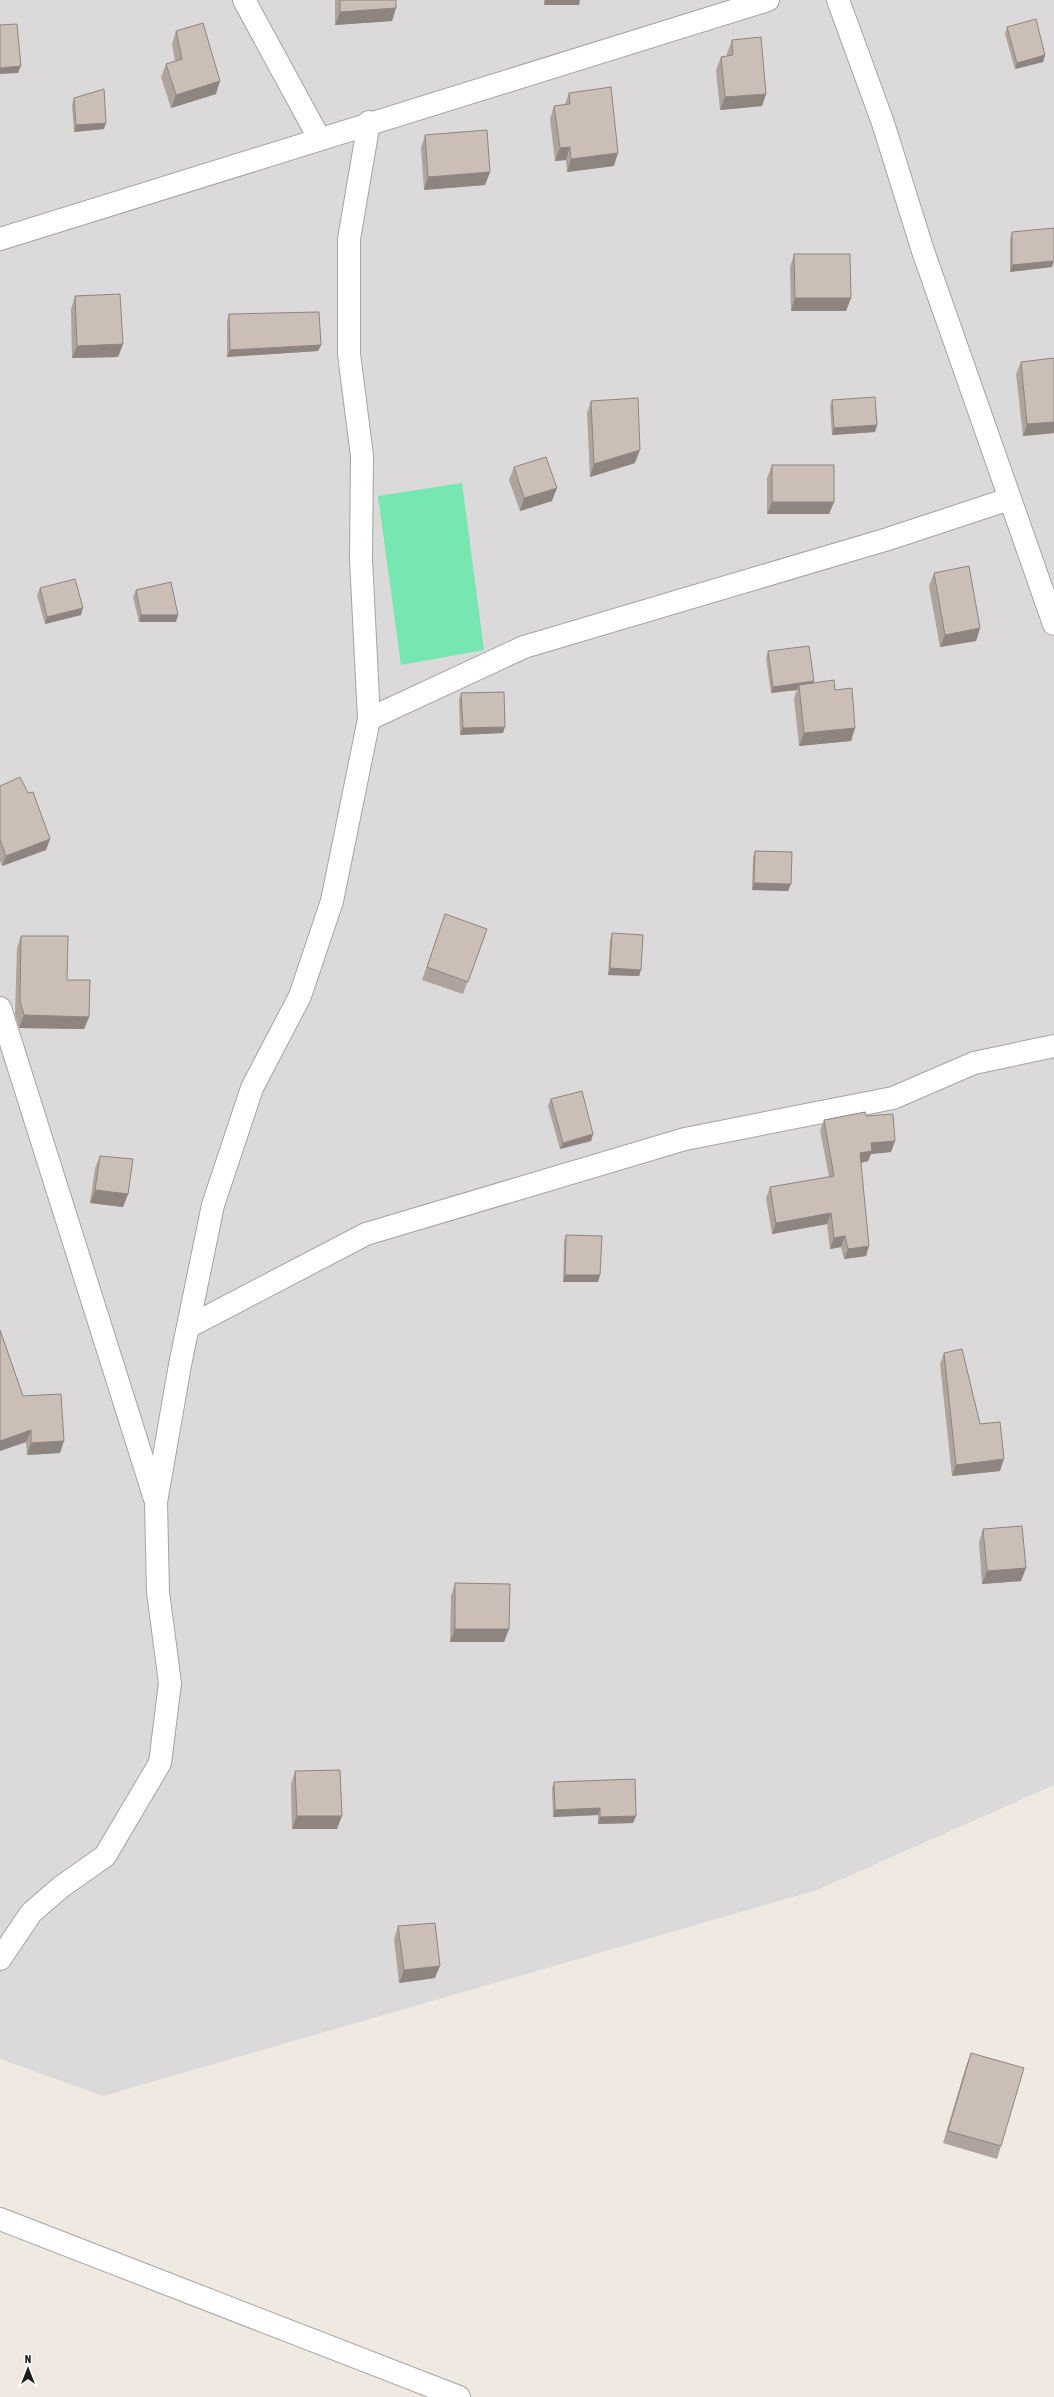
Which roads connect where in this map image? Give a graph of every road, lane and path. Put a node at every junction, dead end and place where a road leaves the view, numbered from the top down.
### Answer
1 (244, 0) edge
2 (768, 0) edge
3 (838, 0) edge
4 (369, 122) junction
5 (319, 138) junction
6 (0, 239) edge
7 (1009, 499) junction
8 (1054, 624) edge
9 (369, 719) junction
10 (0, 1008) edge
11 (1054, 1046) edge
12 (188, 1327) junction
13 (156, 1502) junction
14 (0, 1959) edge
15 (0, 2219) edge
16 (459, 2397) edge

1 - 5 street
2 - 4 street
3 - 7 street
4 - 5 street
4 - 9 street
5 - 6 street
7 - 8 street
7 - 9 street
9 - 12 street
10 - 13 street
11 - 12 street
12 - 13 street
13 - 14 street
15 - 16 street

